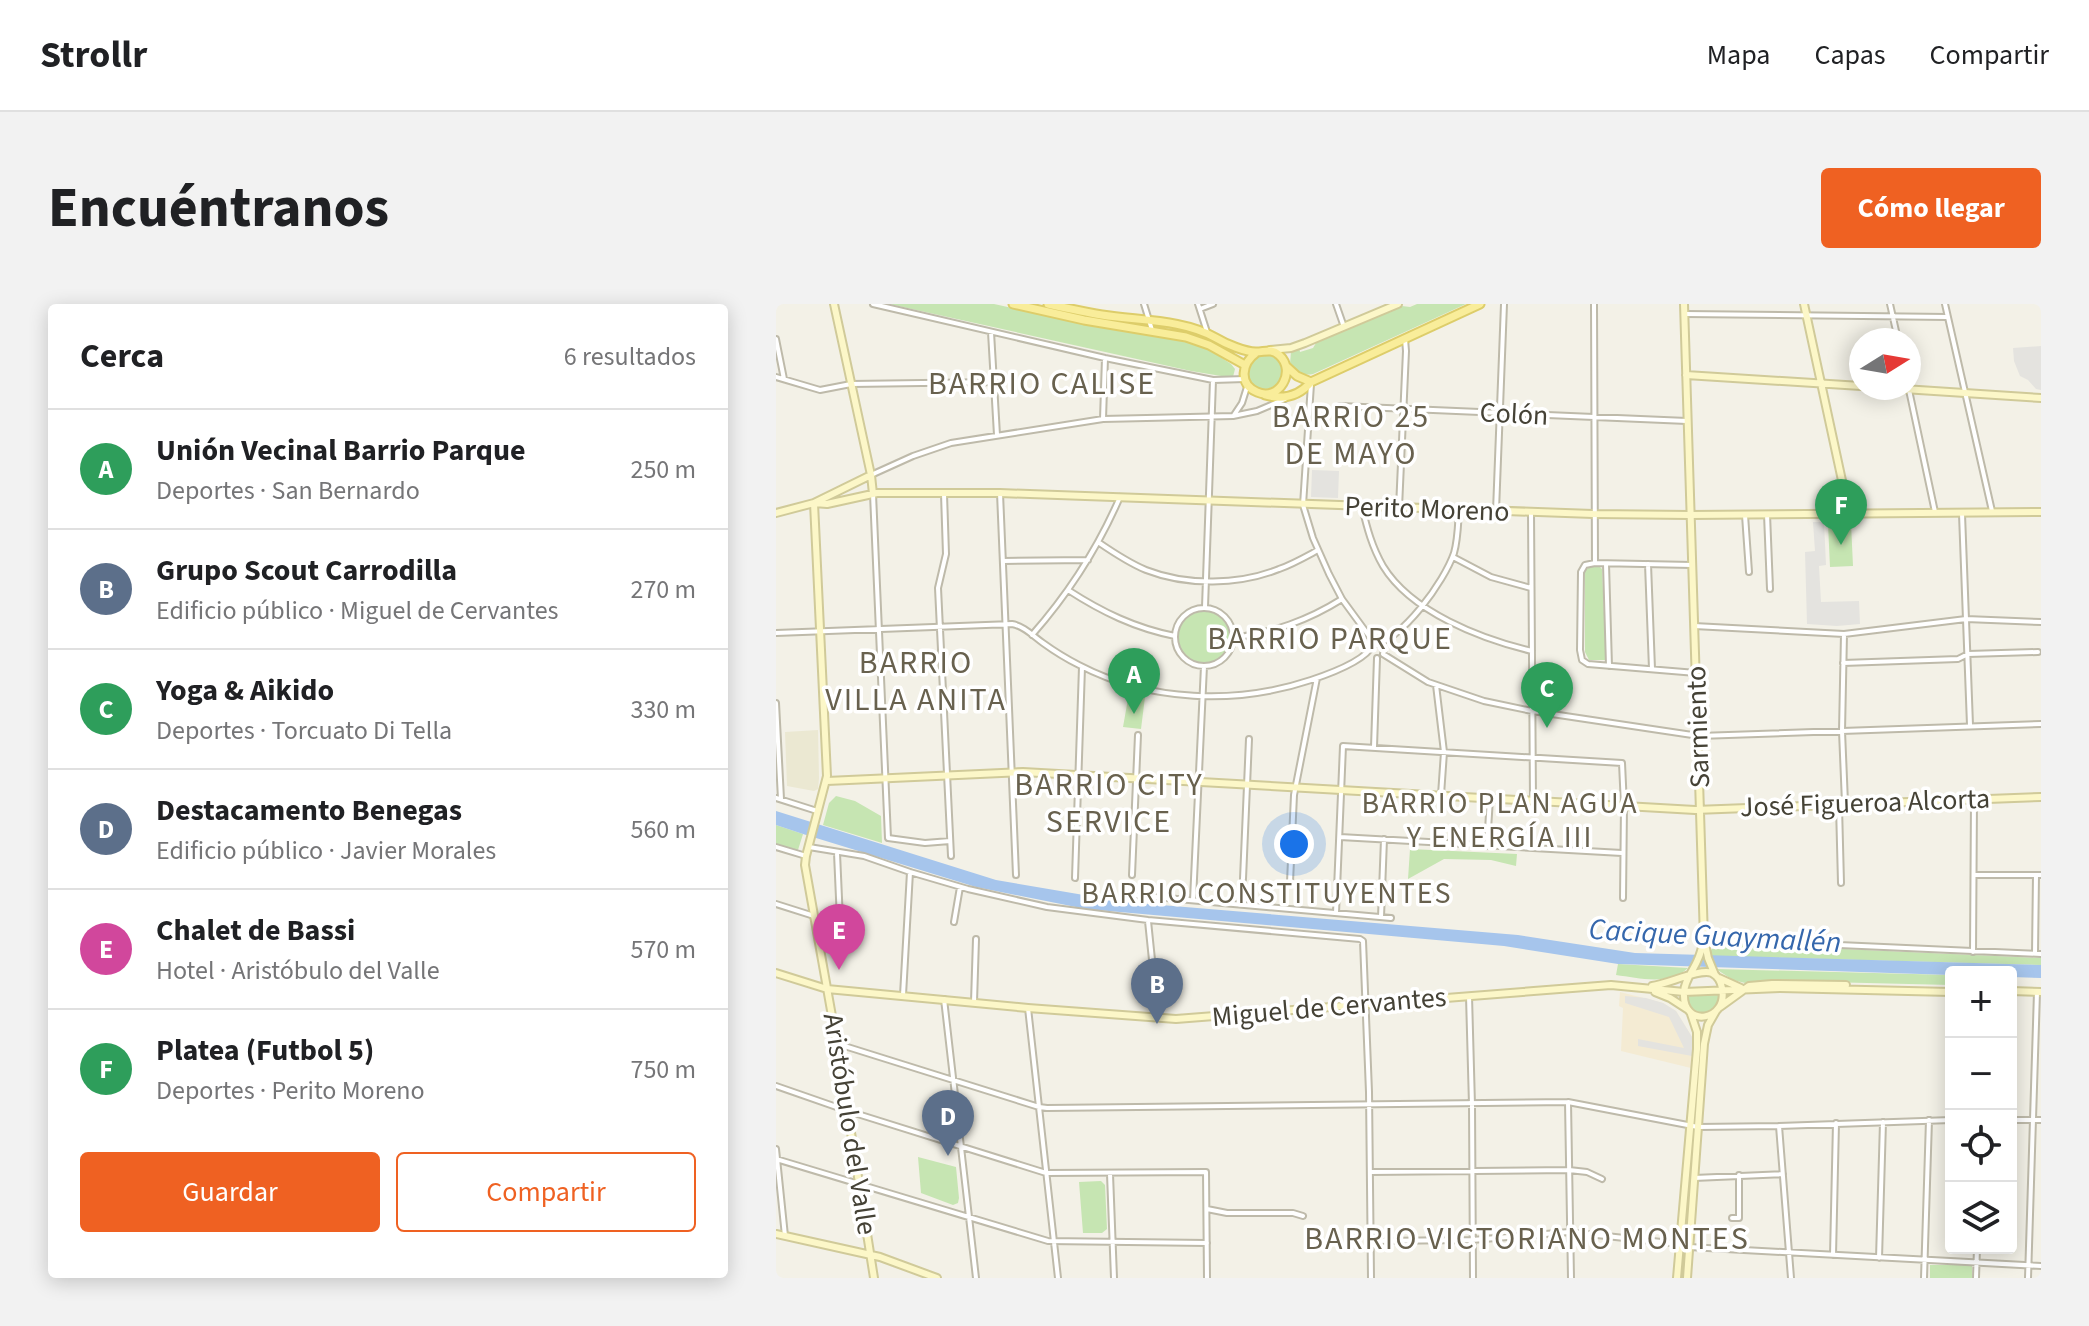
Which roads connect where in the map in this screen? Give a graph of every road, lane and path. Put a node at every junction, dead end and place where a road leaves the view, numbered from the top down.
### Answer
1 (834, 304) edge
2 (873, 304) edge
3 (1013, 304) edge
4 (1048, 304) edge
5 (1144, 304) edge
6 (1213, 304) edge
7 (1336, 304) edge
8 (1398, 304) edge
9 (1480, 304) edge
10 (1504, 304) edge
11 (1594, 304) edge
12 (1684, 304) edge
13 (1804, 304) edge
14 (1890, 304) edge
15 (1945, 304) edge
16 (1035, 306) edge
17 (1199, 306) edge
18 (1090, 313) edge
19 (1685, 314) junction
20 (1807, 315) junction
21 (1892, 316) junction
22 (1947, 317) junction
23 (1149, 321) junction
24 (1344, 327) junction
25 (1895, 328) edge
26 (1152, 330) junction
27 (991, 332) junction
28 (1208, 334) junction
29 (776, 339) edge
30 (1405, 339) junction
31 (777, 346) edge
32 (1291, 348) junction
33 (1268, 350) junction
34 (1256, 353) junction
35 (1105, 358) junction
36 (1245, 365) junction
37 (1286, 365) junction
38 (1686, 375) junction
39 (776, 377) edge
40 (784, 379) junction
41 (1213, 380) junction
42 (994, 382) junction
43 (1246, 382) junction
44 (1311, 382) junction
45 (851, 384) junction
46 (1821, 384) junction
47 (1849, 385) edge
48 (1921, 390) edge
49 (1262, 393) junction
50 (1965, 393) junction
51 (1289, 397) junction
52 (2041, 398) edge
53 (1910, 400) edge
54 (1340, 406) dead end
55 (1403, 409) junction
56 (1500, 413) junction
57 (1233, 416) junction
58 (1212, 417) junction
59 (1593, 417) junction
60 (1103, 419) junction
61 (1687, 421) junction
62 (997, 435) junction
63 (871, 475) junction
64 (1000, 493) junction
65 (873, 494) junction
66 (944, 494) junction
67 (1120, 497) junction
68 (1209, 501) junction
69 (814, 503) junction
70 (1303, 505) junction
71 (1362, 507) junction
72 (1399, 508) junction
73 (1459, 510) junction
74 (1496, 511) junction
75 (1992, 511) junction
76 (1531, 512) junction
77 (1935, 512) junction
78 (1962, 512) junction
79 (2041, 512) edge
80 (776, 513) edge
81 (1849, 513) junction
82 (1593, 514) junction
83 (1767, 514) junction
84 (1690, 515) junction
85 (1745, 515) junction
86 (1098, 542) junction
87 (1318, 550) junction
88 (1453, 557) junction
89 (1088, 560) junction
90 (1003, 561) junction
91 (1595, 563) junction
92 (1606, 563) junction
93 (1648, 564) junction
94 (1692, 565) junction
95 (1749, 572) dead end
96 (1206, 581) junction
97 (1531, 588) junction
98 (1770, 589) dead end
99 (1068, 590) junction
100 (1342, 599) junction
101 (1423, 604) junction
102 (1205, 607) junction
103 (1966, 619) junction
104 (2041, 622) edge
105 (1006, 624) junction
106 (1694, 626) junction
107 (939, 627) junction
108 (878, 629) junction
109 (821, 632) junction
110 (776, 633) edge
111 (1844, 634) junction
112 (1032, 635) junction
113 (1175, 636) junction
114 (1233, 638) junction
115 (1378, 644) junction
116 (1532, 651) junction
117 (1371, 652) junction
118 (2038, 652) dead end
119 (1383, 654) junction
120 (1968, 654) junction
121 (1377, 658) junction
122 (1843, 663) junction
123 (1204, 666) junction
124 (1609, 666) junction
125 (1082, 667) junction
126 (1652, 670) junction
127 (1696, 673) junction
128 (1317, 678) junction
129 (1436, 685) junction
130 (1202, 697) junction
131 (776, 703) edge
132 (1532, 711) junction
133 (2041, 724) edge
134 (1970, 726) junction
135 (1842, 731) junction
136 (1138, 735) dead end
137 (1699, 736) junction
138 (1249, 739) dead end
139 (1374, 748) junction
140 (1444, 752) junction
141 (1532, 758) junction
142 (1012, 773) junction
143 (946, 775) junction
144 (1077, 776) junction
145 (885, 778) junction
146 (1136, 778) junction
147 (827, 781) junction
148 (1199, 781) junction
149 (1247, 783) junction
150 (1296, 786) junction
151 (1341, 789) junction
152 (1441, 795) junction
153 (2041, 797) edge
154 (778, 798) edge
155 (1490, 798) junction
156 (1974, 799) junction
157 (1533, 801) junction
158 (1842, 803) junction
159 (1624, 806) junction
160 (1701, 809) junction
161 (819, 812) junction
162 (1340, 837) junction
163 (1384, 839) junction
164 (950, 841) junction
165 (1487, 846) junction
166 (776, 847) edge
167 (808, 847) junction
168 (837, 853) junction
169 (1622, 853) junction
170 (806, 856) junction
171 (951, 856) dead end
172 (910, 872) junction
173 (1016, 875) dead end
174 (1132, 875) dead end
175 (1975, 875) junction
176 (2039, 875) edge
177 (1075, 878) dead end
178 (1243, 879) dead end
179 (1290, 882) dead end
180 (1841, 883) dead end
181 (960, 887) junction
182 (1133, 895) dead end
183 (1623, 898) dead end
184 (1193, 900) junction
185 (776, 904) edge
186 (1336, 913) junction
187 (814, 916) junction
188 (1381, 917) junction
189 (1391, 918) dead end
190 (1148, 920) junction
191 (840, 921) dead end
192 (954, 922) dead end
193 (976, 939) dead end
194 (1704, 939) junction
195 (1973, 952) junction
196 (2038, 954) edge
197 (1703, 955) junction
198 (776, 973) edge
199 (1691, 974) junction
200 (1715, 974) junction
201 (1644, 987) junction
202 (827, 989) junction
203 (1745, 989) junction
204 (1945, 990) edge
205 (2017, 991) edge
206 (1684, 992) junction
207 (1723, 992) junction
208 (2039, 992) edge
209 (903, 995) junction
210 (1469, 996) junction
211 (944, 999) junction
212 (974, 1002) junction
213 (1367, 1005) junction
214 (1028, 1008) junction
215 (1718, 1009) junction
216 (1689, 1012) junction
217 (1158, 1018) junction
218 (837, 1044) junction
219 (954, 1081) junction
220 (776, 1086) edge
221 (1568, 1102) junction
222 (1472, 1105) junction
223 (1369, 1106) junction
224 (1039, 1107) junction
225 (848, 1111) junction
226 (1929, 1120) junction
227 (1945, 1120) edge
228 (2017, 1120) edge
229 (2041, 1120) edge
230 (2033, 1121) junction
231 (1883, 1122) junction
232 (1836, 1123) junction
233 (1690, 1126) junction
234 (1779, 1126) junction
235 (1698, 1127) junction
236 (962, 1148) junction
237 (776, 1149) edge
238 (776, 1160) edge
239 (1569, 1170) junction
240 (1472, 1171) junction
241 (1370, 1172) junction
242 (1046, 1173) junction
243 (1110, 1174) junction
244 (1783, 1174) junction
245 (1739, 1175) junction
246 (1694, 1178) junction
247 (1602, 1179) dead end
248 (860, 1184) junction
249 (1207, 1209) junction
250 (1303, 1216) dead end
251 (969, 1217) junction
252 (1732, 1218) dead end
253 (1569, 1232) junction
254 (776, 1234) edge
255 (785, 1236) junction
256 (1472, 1240) junction
257 (1371, 1241) junction
258 (1054, 1242) junction
259 (1112, 1243) junction
260 (1207, 1243) junction
261 (1680, 1244) junction
262 (1689, 1247) junction
263 (1789, 1252) junction
264 (1977, 1254) edge
265 (871, 1255) junction
266 (1833, 1255) junction
267 (1879, 1258) junction
268 (1924, 1259) junction
269 (1976, 1262) junction
270 (2028, 1265) junction
271 (2041, 1266) edge
272 (874, 1278) edge
273 (937, 1278) edge
274 (976, 1278) edge
275 (1058, 1278) edge
276 (1114, 1278) edge
277 (1207, 1278) edge
278 (1371, 1278) edge
279 (1473, 1278) edge
280 (1571, 1278) edge
281 (1677, 1278) edge
282 (1687, 1278) edge
283 (1791, 1278) edge
284 (1924, 1278) edge
285 (1976, 1278) edge
286 (2028, 1278) edge

1 - 45 main road
2 - 27 street
3 - 16 main road
4 - 18 main road
5 - 23 street
6 - 17 street
7 - 24 street
8 - 24 main road
9 - 30 main road
10 - 56 street
11 - 59 street
12 - 19 main road, Sarmiento
13 - 20 main road
14 - 21 street
15 - 22 street
16 - 18 main road
17 - 28 street
18 - 23 main road
18 - 26 main road
19 - 20 street
19 - 38 main road, Sarmiento
20 - 21 street
20 - 46 main road
21 - 22 street
21 - 25 street
22 - 50 street
23 - 26 street
23 - 28 main road
24 - 32 main road
26 - 36 main road
27 - 35 street
27 - 42 street
28 - 34 main road
29 - 31 street
30 - 44 main road
30 - 55 street
31 - 40 street
32 - 33 main road
32 - 37 main road
33 - 34 main road
33 - 37 main road
34 - 36 main road
35 - 41 street
35 - 60 street
36 - 43 main road
37 - 44 main road
37 - 49 main road
38 - 46 main road
38 - 61 main road, Sarmiento
39 - 40 street
40 - 45 street
41 - 43 street
41 - 58 street
42 - 45 street
42 - 62 street
43 - 49 main road
43 - 57 street
44 - 51 main road
44 - 70 street
45 - 63 main road
46 - 47 main road
46 - 81 main road
48 - 50 main road
49 - 51 main road
50 - 52 main road
50 - 75 street
51 - 57 street
53 - 77 street
54 - 55 street, Colón
55 - 56 street, Colón
55 - 72 street
56 - 59 street, Colón
56 - 74 street
57 - 58 street
58 - 60 street
58 - 68 street
59 - 61 street, Colón
59 - 82 street
60 - 62 street
61 - 84 main road, Sarmiento
62 - 63 street
63 - 65 main road
63 - 69 main road, Perito Moreno
64 - 66 main road, Perito Moreno
64 - 67 main road, Perito Moreno
64 - 90 street
65 - 66 main road, Perito Moreno
65 - 69 main road, Perito Moreno
65 - 108 street
66 - 107 street
67 - 68 main road, Perito Moreno
67 - 86 street
68 - 70 main road, Perito Moreno
68 - 96 street
69 - 80 main road, Perito Moreno
69 - 109 main road, Aristóbulo del Valle
70 - 71 main road, Perito Moreno
70 - 87 street
71 - 72 main road, Perito Moreno
71 - 101 street
72 - 73 main road, Perito Moreno
73 - 74 main road, Perito Moreno
73 - 88 street
74 - 76 main road, Perito Moreno
75 - 78 main road, Perito Moreno
75 - 79 main road, Perito Moreno
76 - 82 main road, Perito Moreno
76 - 97 street
77 - 78 main road, Perito Moreno
77 - 81 main road, Perito Moreno
78 - 103 street
81 - 83 main road, Perito Moreno
82 - 84 main road, Perito Moreno
82 - 91 street
83 - 85 main road, Perito Moreno
83 - 98 street
84 - 85 main road, Perito Moreno
84 - 94 main road, Sarmiento
85 - 95 street
86 - 89 street
86 - 96 street
87 - 96 street
87 - 100 street
88 - 97 street
88 - 101 street
89 - 90 street
89 - 99 street
90 - 105 street
91 - 92 street
91 - 124 street
92 - 93 street
92 - 124 street
93 - 94 street
93 - 126 street
94 - 106 main road, Sarmiento
96 - 102 street
97 - 116 street
99 - 112 street
99 - 113 street
100 - 114 street
100 - 115 street
101 - 115 street
101 - 116 street
102 - 113 street
102 - 114 street
103 - 104 street
103 - 111 street
103 - 120 street
105 - 107 street
105 - 112 street
105 - 142 street
106 - 111 street
106 - 127 main road, Sarmiento
107 - 108 street
107 - 143 street
108 - 109 street
108 - 145 street
109 - 110 street
109 - 147 main road, Aristóbulo del Valle
111 - 122 street
112 - 125 street
113 - 123 street
114 - 123 street
115 - 117 street
115 - 119 street
116 - 132 street
117 - 121 street
117 - 128 street
118 - 120 street
119 - 121 street
119 - 129 street
120 - 122 street
120 - 134 street
121 - 139 street
122 - 135 street
123 - 130 street
124 - 126 street
125 - 130 street
125 - 144 street
126 - 127 street
127 - 137 main road, Sarmiento
128 - 130 street
128 - 150 street
129 - 132 street
129 - 140 street
130 - 148 street
131 - 154 street
132 - 137 street
132 - 141 street
133 - 134 street
134 - 135 street
135 - 137 street
135 - 158 street
136 - 146 street
137 - 160 main road, Sarmiento
138 - 149 street
139 - 140 street
139 - 151 street
140 - 141 street
140 - 152 street
141 - 157 street
141 - 159 street
142 - 143 main road, José Figueroa Alcorta
142 - 144 main road, José Figueroa Alcorta
142 - 173 street
143 - 145 main road, José Figueroa Alcorta
143 - 164 street
144 - 146 main road, José Figueroa Alcorta
144 - 177 street
145 - 147 main road, José Figueroa Alcorta
145 - 164 street
146 - 148 main road, José Figueroa Alcorta
146 - 174 street
147 - 161 main road, Aristóbulo del Valle
148 - 149 main road, José Figueroa Alcorta
148 - 184 street
149 - 150 main road, José Figueroa Alcorta
149 - 178 street
150 - 151 main road, José Figueroa Alcorta
150 - 179 street
151 - 152 main road, José Figueroa Alcorta
151 - 162 street
152 - 155 main road, José Figueroa Alcorta
153 - 156 main road, José Figueroa Alcorta
154 - 161 street
155 - 157 main road, José Figueroa Alcorta
155 - 165 street
156 - 158 main road, José Figueroa Alcorta
156 - 175 street
157 - 159 main road, José Figueroa Alcorta
158 - 160 main road, José Figueroa Alcorta
158 - 180 street
159 - 160 main road, José Figueroa Alcorta
159 - 169 street
160 - 194 main road, Sarmiento
161 - 167 main road, Aristóbulo del Valle
162 - 163 street
162 - 186 street
163 - 165 street
163 - 188 street
164 - 171 street
165 - 169 street
166 - 170 street
167 - 168 street
167 - 170 main road, Aristóbulo del Valle
168 - 172 street
168 - 191 street
169 - 183 street
170 - 187 main road, Aristóbulo del Valle
172 - 181 street
172 - 209 street
175 - 176 street
175 - 195 street
176 - 196 street
181 - 190 street
181 - 192 street
182 - 184 street
184 - 186 street
185 - 187 street
186 - 188 street
187 - 202 main road, Aristóbulo del Valle
188 - 189 street
190 - 213 street
190 - 217 street
193 - 212 street
194 - 195 street
194 - 197 main road, Sarmiento
195 - 196 street
197 - 199 main road
197 - 200 main road, Sarmiento
198 - 202 main road, Miguel de Cervantes
199 - 200 main road, Miguel de Cervantes
199 - 201 main road, Miguel de Cervantes
199 - 206 main road
200 - 203 main road, Miguel de Cervantes
200 - 207 main road, Sarmiento
201 - 206 main road, Miguel de Cervantes
201 - 210 main road, Miguel de Cervantes
201 - 216 main road, Miguel de Cervantes
202 - 209 main road, Miguel de Cervantes
202 - 218 main road, Aristóbulo del Valle
203 - 204 main road, Miguel de Cervantes
203 - 207 main road, Miguel de Cervantes
203 - 215 main road
205 - 208 main road
206 - 207 main road, Miguel de Cervantes
206 - 216 main road
207 - 215 main road
208 - 230 street
209 - 211 main road, Miguel de Cervantes
210 - 213 main road, Miguel de Cervantes
210 - 222 street
211 - 212 main road, Miguel de Cervantes
211 - 219 street
212 - 214 main road, Miguel de Cervantes
213 - 217 main road, Miguel de Cervantes
213 - 223 street
214 - 217 main road, Miguel de Cervantes
214 - 224 street
215 - 216 main road
215 - 235 main road
216 - 233 main road
218 - 219 street
218 - 225 main road, Aristóbulo del Valle
219 - 224 street
219 - 236 street
220 - 225 street
221 - 222 street
221 - 233 street
221 - 239 street
222 - 223 street
222 - 240 street
223 - 224 street
223 - 241 street
224 - 242 street
225 - 236 street
225 - 248 main road, Aristóbulo del Valle
226 - 227 street
226 - 231 street
226 - 268 street
228 - 230 street
229 - 230 street
230 - 270 street
231 - 232 street
231 - 267 street
232 - 234 street
232 - 266 street
233 - 235 street
233 - 261 main road
234 - 235 street
234 - 244 street
235 - 246 main road
236 - 242 street
236 - 251 street
237 - 238 street
238 - 248 street
238 - 255 street
239 - 240 street
239 - 247 street
239 - 253 street
240 - 241 street
240 - 256 street
241 - 257 street
242 - 243 street
242 - 258 street
243 - 249 street
243 - 259 street
244 - 245 street
244 - 263 street
245 - 246 street
245 - 252 street
246 - 262 main road
248 - 251 street
248 - 265 main road, Aristóbulo del Valle
249 - 250 street
249 - 260 street
251 - 258 street
251 - 274 street
253 - 256 street
253 - 261 street
253 - 280 street
254 - 255 main road
255 - 265 main road
256 - 257 street
256 - 279 street
257 - 278 street
258 - 259 street
258 - 275 street
259 - 260 street
259 - 276 street
260 - 277 street
261 - 262 street
261 - 281 main road
262 - 263 street
262 - 282 main road
263 - 266 street
263 - 283 street
264 - 269 street
265 - 272 main road, Aristóbulo del Valle
265 - 273 main road
266 - 267 street
267 - 268 street
268 - 269 street
268 - 284 street
269 - 270 street
269 - 285 street
270 - 271 street
270 - 286 street

